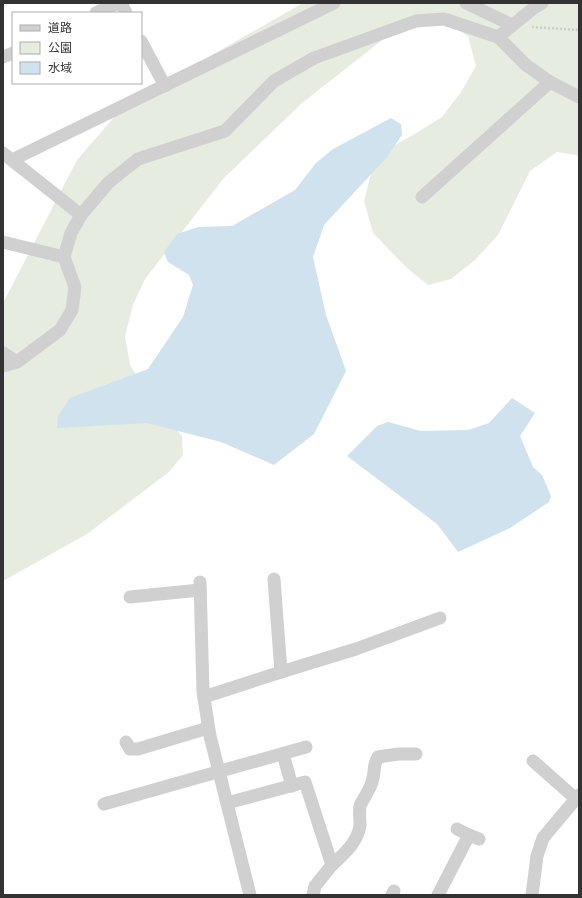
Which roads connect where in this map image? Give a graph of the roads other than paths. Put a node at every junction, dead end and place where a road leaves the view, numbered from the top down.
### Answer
1 (118, 3) edge
2 (121, 3) edge
3 (334, 3) edge
4 (466, 3) edge
5 (542, 3) edge
6 (98, 12) edge
7 (126, 12) edge
8 (512, 25) junction
9 (498, 37) junction
10 (142, 43) edge
11 (12, 52) edge
12 (3, 57) edge
13 (550, 82) junction
14 (164, 86) junction
15 (579, 97) edge
16 (7, 156) edge
17 (422, 197) dead end
18 (82, 215) junction
19 (3, 242) edge
20 (64, 257) junction
21 (3, 353) edge
22 (16, 362) junction
23 (3, 366) edge
24 (274, 579) dead end
25 (130, 597) dead end
26 (440, 618) dead end
27 (281, 672) junction
28 (204, 697) junction
29 (208, 728) junction
30 (126, 742) dead end
31 (306, 747) dead end
32 (283, 754) junction
33 (416, 754) dead end
34 (533, 762) dead end
35 (218, 771) junction
36 (292, 786) junction
37 (577, 797) edge
38 (226, 803) junction
39 (104, 804) dead end
40 (468, 835) dead end
41 (332, 865) junction
42 (250, 895) edge
43 (313, 895) edge
44 (438, 895) edge
45 (532, 895) edge

1 - 6 street
2 - 7 street
3 - 14 street
4 - 8 street
5 - 8 street
8 - 9 street
9 - 13 street
9 - 18 street
10 - 14 street
11 - 12 street
13 - 15 street
13 - 17 street
14 - 16 street
16 - 18 street
18 - 20 street
19 - 20 street
20 - 22 street
21 - 22 street
22 - 23 street
24 - 27 street
25 - 28 street
26 - 27 street
27 - 28 street
28 - 29 street
29 - 30 street
29 - 35 street
31 - 32 street
32 - 35 street
32 - 36 street
33 - 41 street
34 - 37 street
35 - 38 street
35 - 39 street
36 - 38 street
36 - 41 street
37 - 45 street
38 - 42 street
40 - 44 street
41 - 43 street

